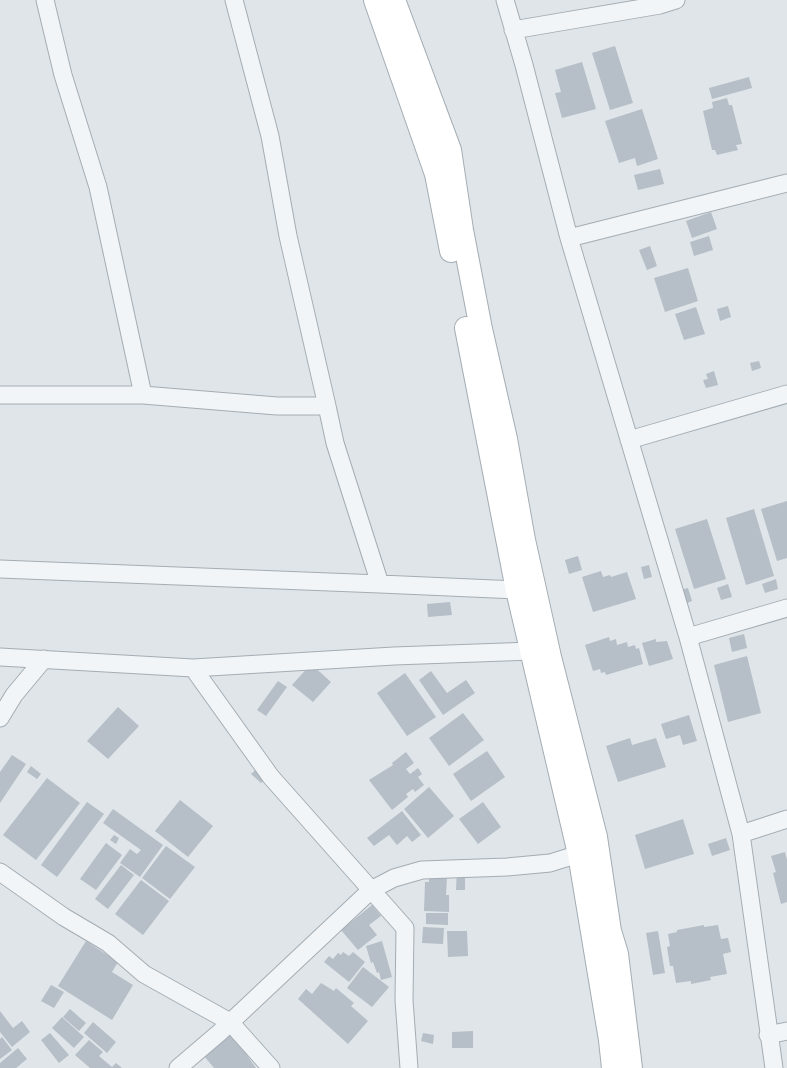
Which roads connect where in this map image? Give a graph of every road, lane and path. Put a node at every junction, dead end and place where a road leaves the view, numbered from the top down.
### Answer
1 (45, 0) edge
2 (234, 0) edge
3 (375, 0) edge
4 (394, 0) edge
5 (505, 0) edge
6 (676, 0) edge
7 (513, 30) junction
8 (787, 184) edge
9 (569, 238) junction
10 (787, 394) edge
11 (0, 395) edge
12 (143, 395) junction
13 (327, 406) junction
14 (629, 440) junction
15 (0, 569) edge
16 (380, 584) junction
17 (517, 590) junction
18 (787, 608) edge
19 (688, 637) junction
20 (532, 651) junction
21 (0, 657) edge
22 (44, 659) junction
23 (193, 668) junction
24 (0, 718) edge
25 (787, 820) edge
26 (741, 834) junction
27 (579, 854) junction
28 (0, 872) edge
29 (371, 890) junction
30 (230, 1022) junction
31 (787, 1031) edge
32 (768, 1035) junction
33 (178, 1068) edge
34 (271, 1068) edge
35 (409, 1068) edge
36 (612, 1068) edge
37 (631, 1068) edge
38 (774, 1068) edge

1 - 12 street
2 - 13 street
3 - 17 main road
4 - 37 main road
5 - 7 street
6 - 7 street
7 - 9 street
8 - 9 street
9 - 14 street
10 - 14 street
11 - 12 street
12 - 13 street
13 - 16 street
14 - 19 street
15 - 16 street
16 - 17 street
17 - 20 main road
18 - 19 street
19 - 26 street
20 - 23 street
20 - 27 main road
21 - 22 street
22 - 23 street
22 - 24 street
23 - 29 street
25 - 26 street
26 - 32 street
27 - 29 street
27 - 36 main road
28 - 30 street
29 - 30 street
29 - 35 street
30 - 33 street
30 - 34 street
31 - 32 street
32 - 38 street

